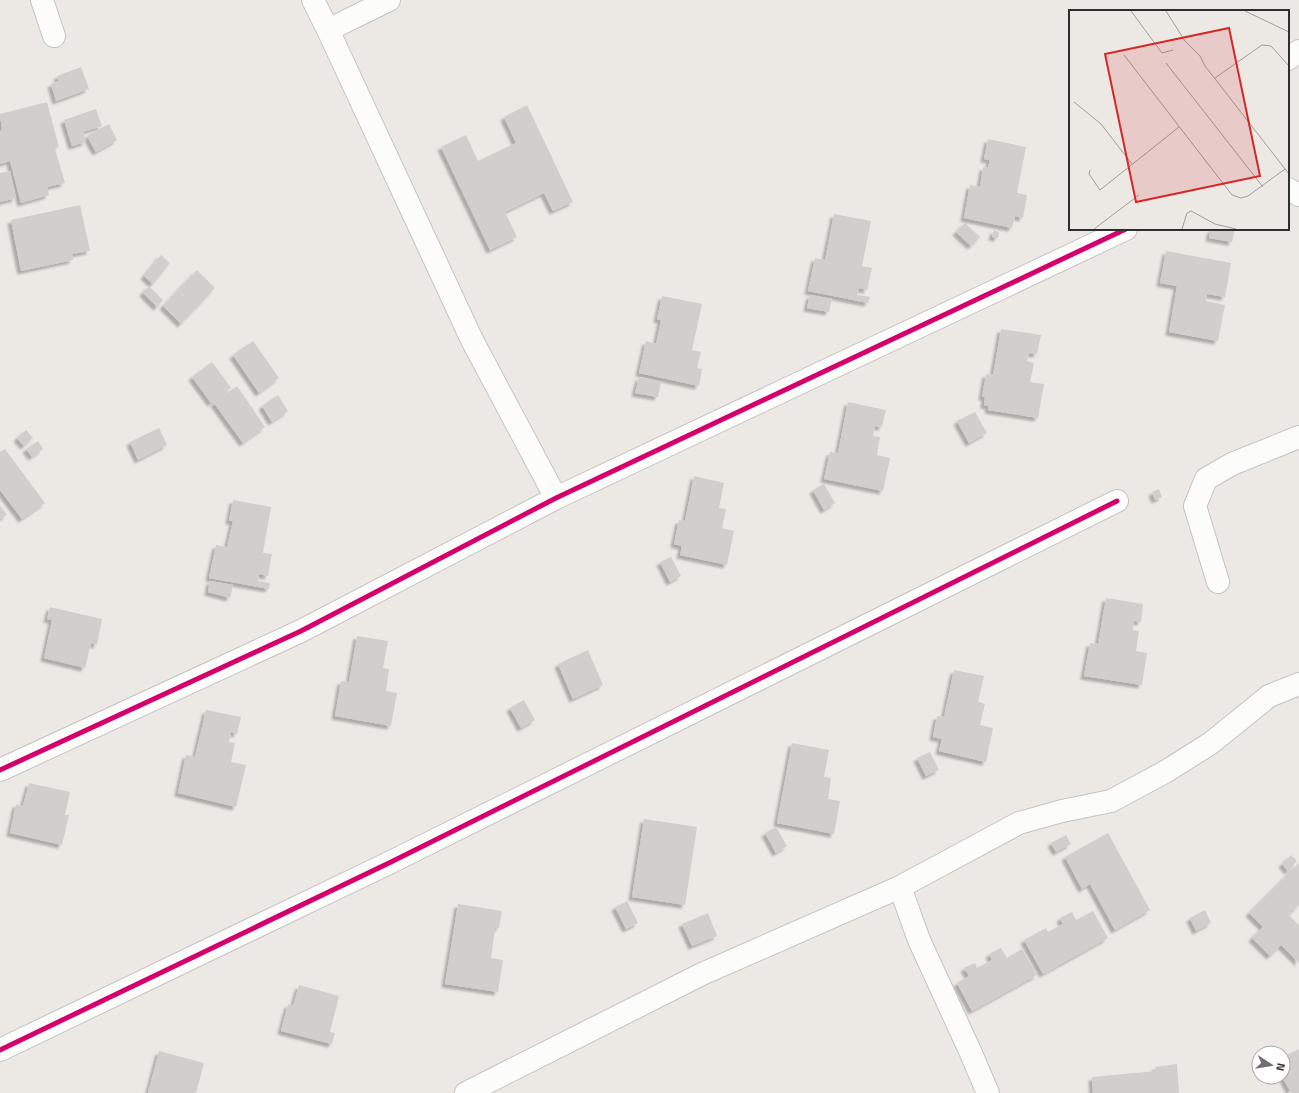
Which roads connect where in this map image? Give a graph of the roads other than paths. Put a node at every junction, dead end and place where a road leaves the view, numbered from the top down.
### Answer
1 (42, 0) edge
2 (313, 0) edge
3 (389, 0) edge
4 (328, 30) junction
5 (54, 36) dead end
6 (1299, 51) edge
7 (1289, 57) edge
8 (1289, 190) edge
9 (1299, 195) edge
10 (1124, 230) edge
11 (1299, 437) edge
12 (556, 498) junction
13 (1117, 501) dead end
14 (1218, 582) dead end
15 (1299, 684) edge
16 (0, 770) edge
17 (900, 886) junction
18 (0, 1050) edge
19 (466, 1093) edge
20 (988, 1093) edge

1 - 5 street
2 - 4 street
3 - 4 street
4 - 12 street
6 - 7 street
8 - 9 street
10 - 12 street
11 - 14 street
12 - 16 street
13 - 18 street
15 - 17 street
17 - 19 street
17 - 20 street

